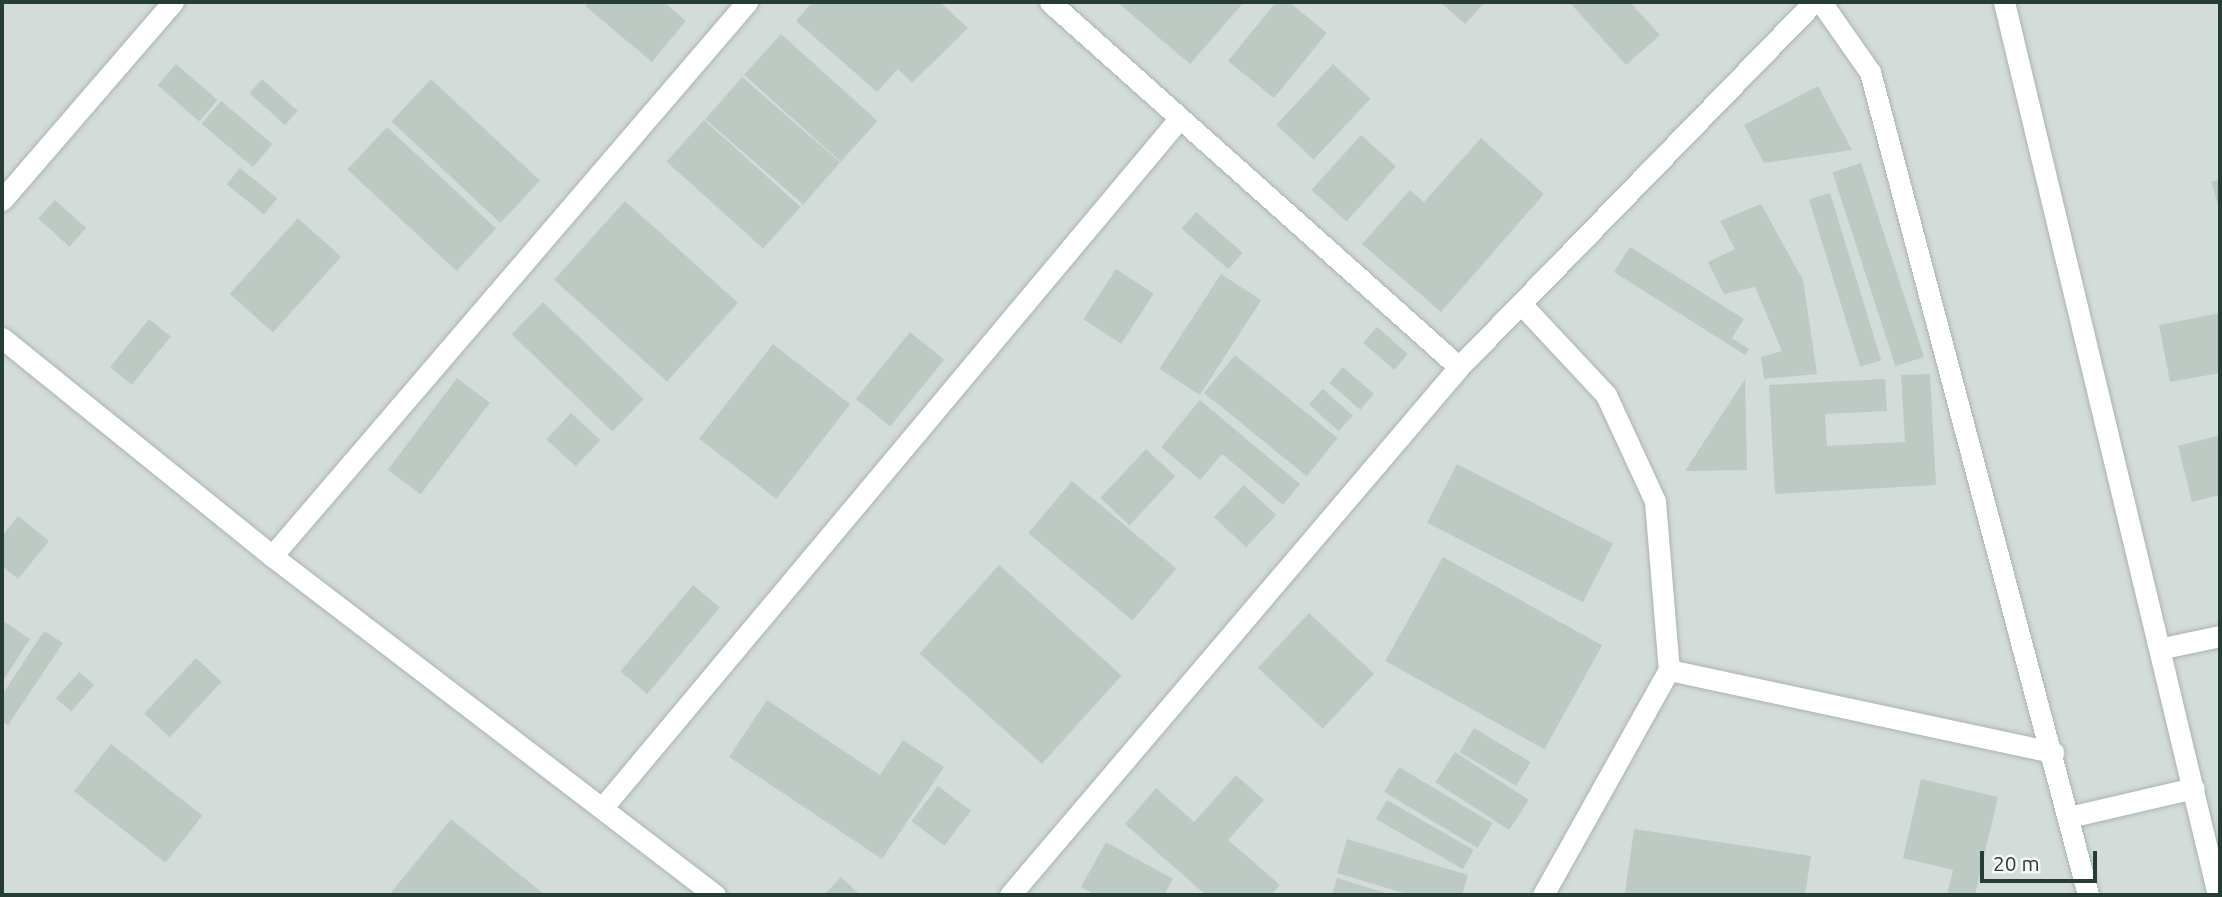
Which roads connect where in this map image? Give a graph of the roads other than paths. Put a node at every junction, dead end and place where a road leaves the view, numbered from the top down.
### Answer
1 (173, 2) edge
2 (747, 2) edge
3 (1050, 2) edge
4 (1814, 2) edge
5 (1821, 2) edge
6 (2004, 2) edge
7 (1178, 120) junction
8 (2, 200) edge
9 (1524, 307) junction
10 (2, 338) edge
11 (1459, 367) junction
12 (272, 556) junction
13 (2220, 636) edge
14 (2163, 648) junction
15 (1669, 670) junction
16 (2053, 752) junction
17 (2194, 788) junction
18 (603, 807) junction
19 (2069, 817) junction
20 (715, 895) edge
21 (1010, 895) edge
22 (1543, 895) edge
23 (2088, 895) edge
24 (2218, 895) edge

1 - 8 street
2 - 12 street
3 - 7 street
4 - 9 street
5 - 16 street
6 - 14 street
7 - 11 street
7 - 18 street
9 - 11 street
9 - 15 street
10 - 12 street
11 - 21 street
12 - 18 street
13 - 14 street
14 - 17 street
15 - 16 street
15 - 22 street
16 - 19 street
17 - 19 street
17 - 24 street
18 - 20 street
19 - 23 street

